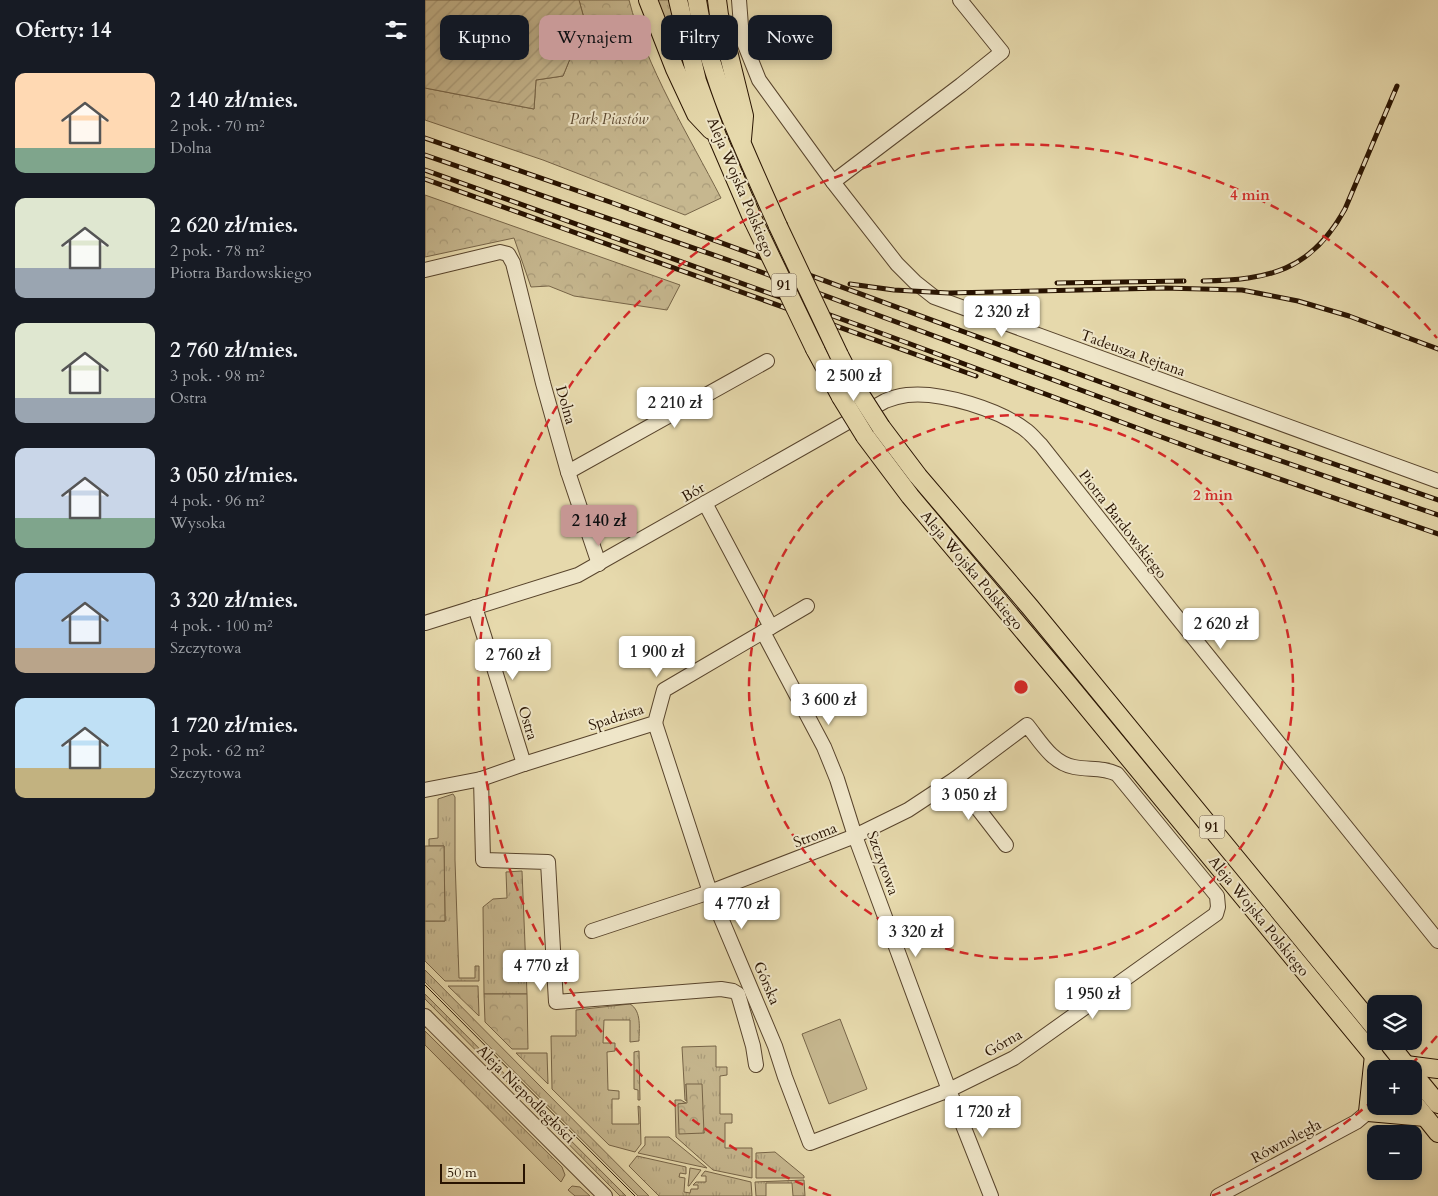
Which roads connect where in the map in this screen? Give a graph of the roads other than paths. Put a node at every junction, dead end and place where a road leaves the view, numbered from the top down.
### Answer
1 (648, 0) edge
2 (679, 0) edge
3 (697, 0) edge
4 (717, 0) edge
5 (739, 0) edge
6 (960, 0) edge
7 (717, 136) junction
8 (742, 145) junction
9 (833, 182) junction
10 (425, 270) edge
11 (767, 361) dead end
12 (885, 401) joint
13 (568, 472) junction
14 (1438, 481) edge
15 (705, 503) junction
16 (599, 564) junction
17 (475, 606) junction
18 (807, 606) dead end
19 (425, 622) edge
20 (767, 629) junction
21 (655, 723) junction
22 (524, 764) junction
23 (481, 779) junction
24 (955, 779) junction
25 (425, 790) edge
26 (855, 836) junction
27 (1006, 845) dead end
28 (710, 892) junction
29 (1216, 914) joint
30 (592, 930) dead end
31 (1438, 942) edge
32 (425, 1016) edge
33 (1367, 1017) edge
34 (1394, 1050) edge
35 (1378, 1060) edge
36 (1402, 1060) edge
37 (756, 1065) dead end
38 (1422, 1069) edge
39 (1438, 1069) edge
40 (1422, 1085) edge
41 (949, 1090) junction
42 (1438, 1104) edge
43 (1367, 1113) edge
44 (1422, 1113) edge
45 (1403, 1115) edge
46 (1425, 1117) junction
47 (1438, 1133) edge
48 (810, 1143) joint
49 (605, 1196) edge
50 (991, 1196) edge
51 (1218, 1196) edge

1 - 7 main road
2 - 7 main road, Aleja Wojska Polskiego / 91
3 - 8 main road, Aleja Wojska Polskiego / 91
4 - 8 main road
5 - 9 street, Tadeusza Rejtana
6 - 9 street
7 - 35 main road, Aleja Wojska Polskiego / 91, bridge
8 - 33 main road, Aleja Wojska Polskiego / 91, bridge
9 - 14 street, Tadeusza Rejtana
10 - 13 street, Dolna
11 - 13 street
12 - 15 street, Bór
12 - 31 street, Piotra Bardowskiego
13 - 16 street, Dolna
15 - 16 street, Bór
15 - 20 street, Szczytowa
16 - 17 street, Bór
17 - 19 street, Bór
17 - 22 street, Ostra
18 - 20 street, Spadzista
20 - 21 street, Spadzista
20 - 26 street, Szczytowa
21 - 22 street, Spadzista
21 - 28 street, Górska
22 - 23 street, Spadzista
23 - 25 street, Spadzista
23 - 37 street
24 - 26 street, Stroma
24 - 27 street
24 - 29 street, Stroma
26 - 28 street, Stroma
26 - 41 street, Szczytowa
28 - 30 street, Stroma
28 - 48 street, Górska
29 - 41 street, Górna
32 - 49 street, Aleja Niepodległości
34 - 36 main road
38 - 39 main road
40 - 42 main road
41 - 48 street, Górna
41 - 50 street, Szczytowa
43 - 51 street, Równoległa
44 - 46 main road
45 - 46 main road
46 - 47 main road

